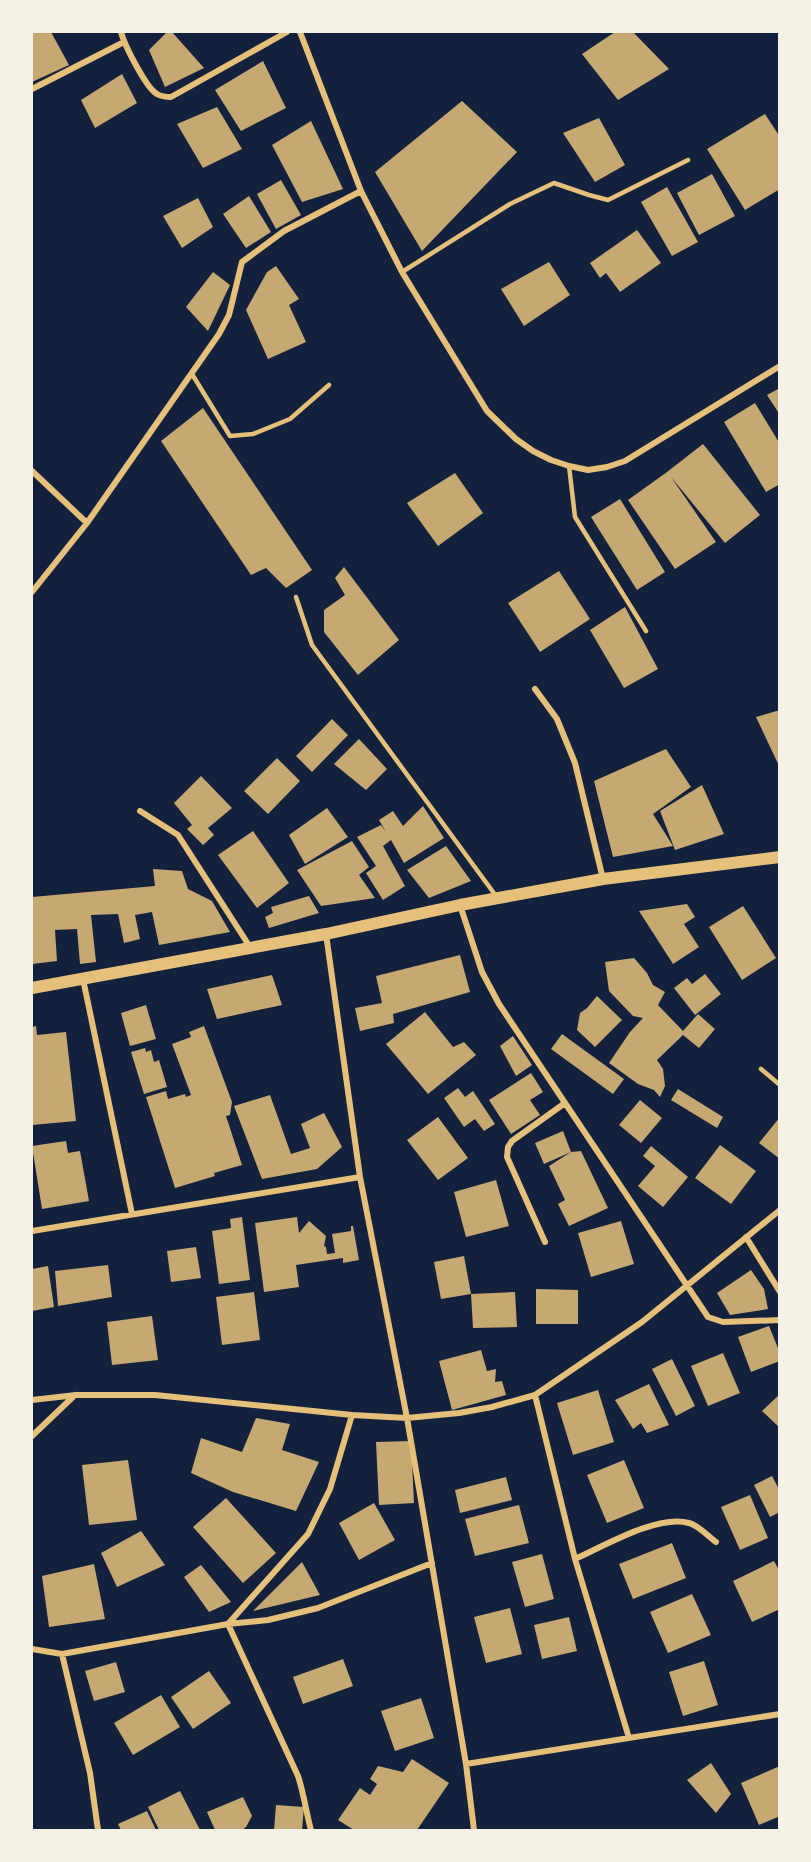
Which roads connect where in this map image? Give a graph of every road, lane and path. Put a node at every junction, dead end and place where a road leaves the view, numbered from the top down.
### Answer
1 (121, 32) edge
2 (287, 32) edge
3 (300, 32) edge
4 (124, 42) junction
5 (32, 88) edge
6 (688, 160) dead end
7 (361, 191) junction
8 (402, 272) junction
9 (780, 366) edge
10 (192, 374) junction
11 (329, 385) dead end
12 (569, 466) junction
13 (32, 471) edge
14 (87, 523) junction
15 (32, 592) edge
16 (296, 597) dead end
17 (646, 631) dead end
18 (535, 689) dead end
19 (140, 811) dead end
20 (780, 857) edge
21 (603, 879) junction
22 (498, 898) junction
23 (460, 905) junction
24 (326, 934) junction
25 (250, 948) junction
26 (83, 979) junction
27 (32, 988) edge
28 (761, 1069) dead end
29 (780, 1085) edge
30 (565, 1103) junction
31 (360, 1177) junction
32 (780, 1210) edge
33 (132, 1215) junction
34 (32, 1231) edge
35 (746, 1237) junction
36 (545, 1242) dead end
37 (686, 1285) junction
38 (780, 1292) edge
39 (780, 1320) edge
40 (76, 1395) junction
41 (535, 1395) junction
42 (32, 1400) edge
43 (352, 1415) junction
44 (407, 1418) junction
45 (32, 1436) edge
46 (716, 1542) dead end
47 (575, 1559) junction
48 (432, 1563) junction
49 (228, 1624) junction
50 (32, 1649) edge
51 (62, 1654) junction
52 (780, 1714) edge
53 (629, 1738) junction
54 (466, 1764) junction
55 (98, 1830) edge
56 (311, 1830) edge
57 (474, 1830) edge

1 - 4 street
2 - 4 street
3 - 7 street
4 - 5 street
6 - 8 lane
7 - 8 street
7 - 10 street
8 - 12 street
9 - 12 street
10 - 11 lane
10 - 14 street
12 - 17 lane
13 - 14 street
14 - 15 street
16 - 22 lane
18 - 21 street
19 - 25 street
20 - 21 main road
21 - 22 main road
22 - 23 main road
23 - 24 main road
23 - 30 street
24 - 25 main road
24 - 31 street
25 - 26 main road
26 - 27 main road
26 - 33 street
28 - 29 lane
30 - 36 street
30 - 37 street
31 - 33 street
31 - 44 street
32 - 35 street
33 - 34 street
35 - 37 street
35 - 38 street
37 - 39 street
37 - 41 street
40 - 42 street
40 - 43 street
40 - 45 street
41 - 44 street
41 - 47 street
43 - 44 street
43 - 49 street
44 - 48 street
46 - 47 street
47 - 53 street
48 - 49 street
48 - 54 street
49 - 51 street
49 - 56 street
50 - 51 street
51 - 55 street
52 - 53 street
53 - 54 street
54 - 57 street

